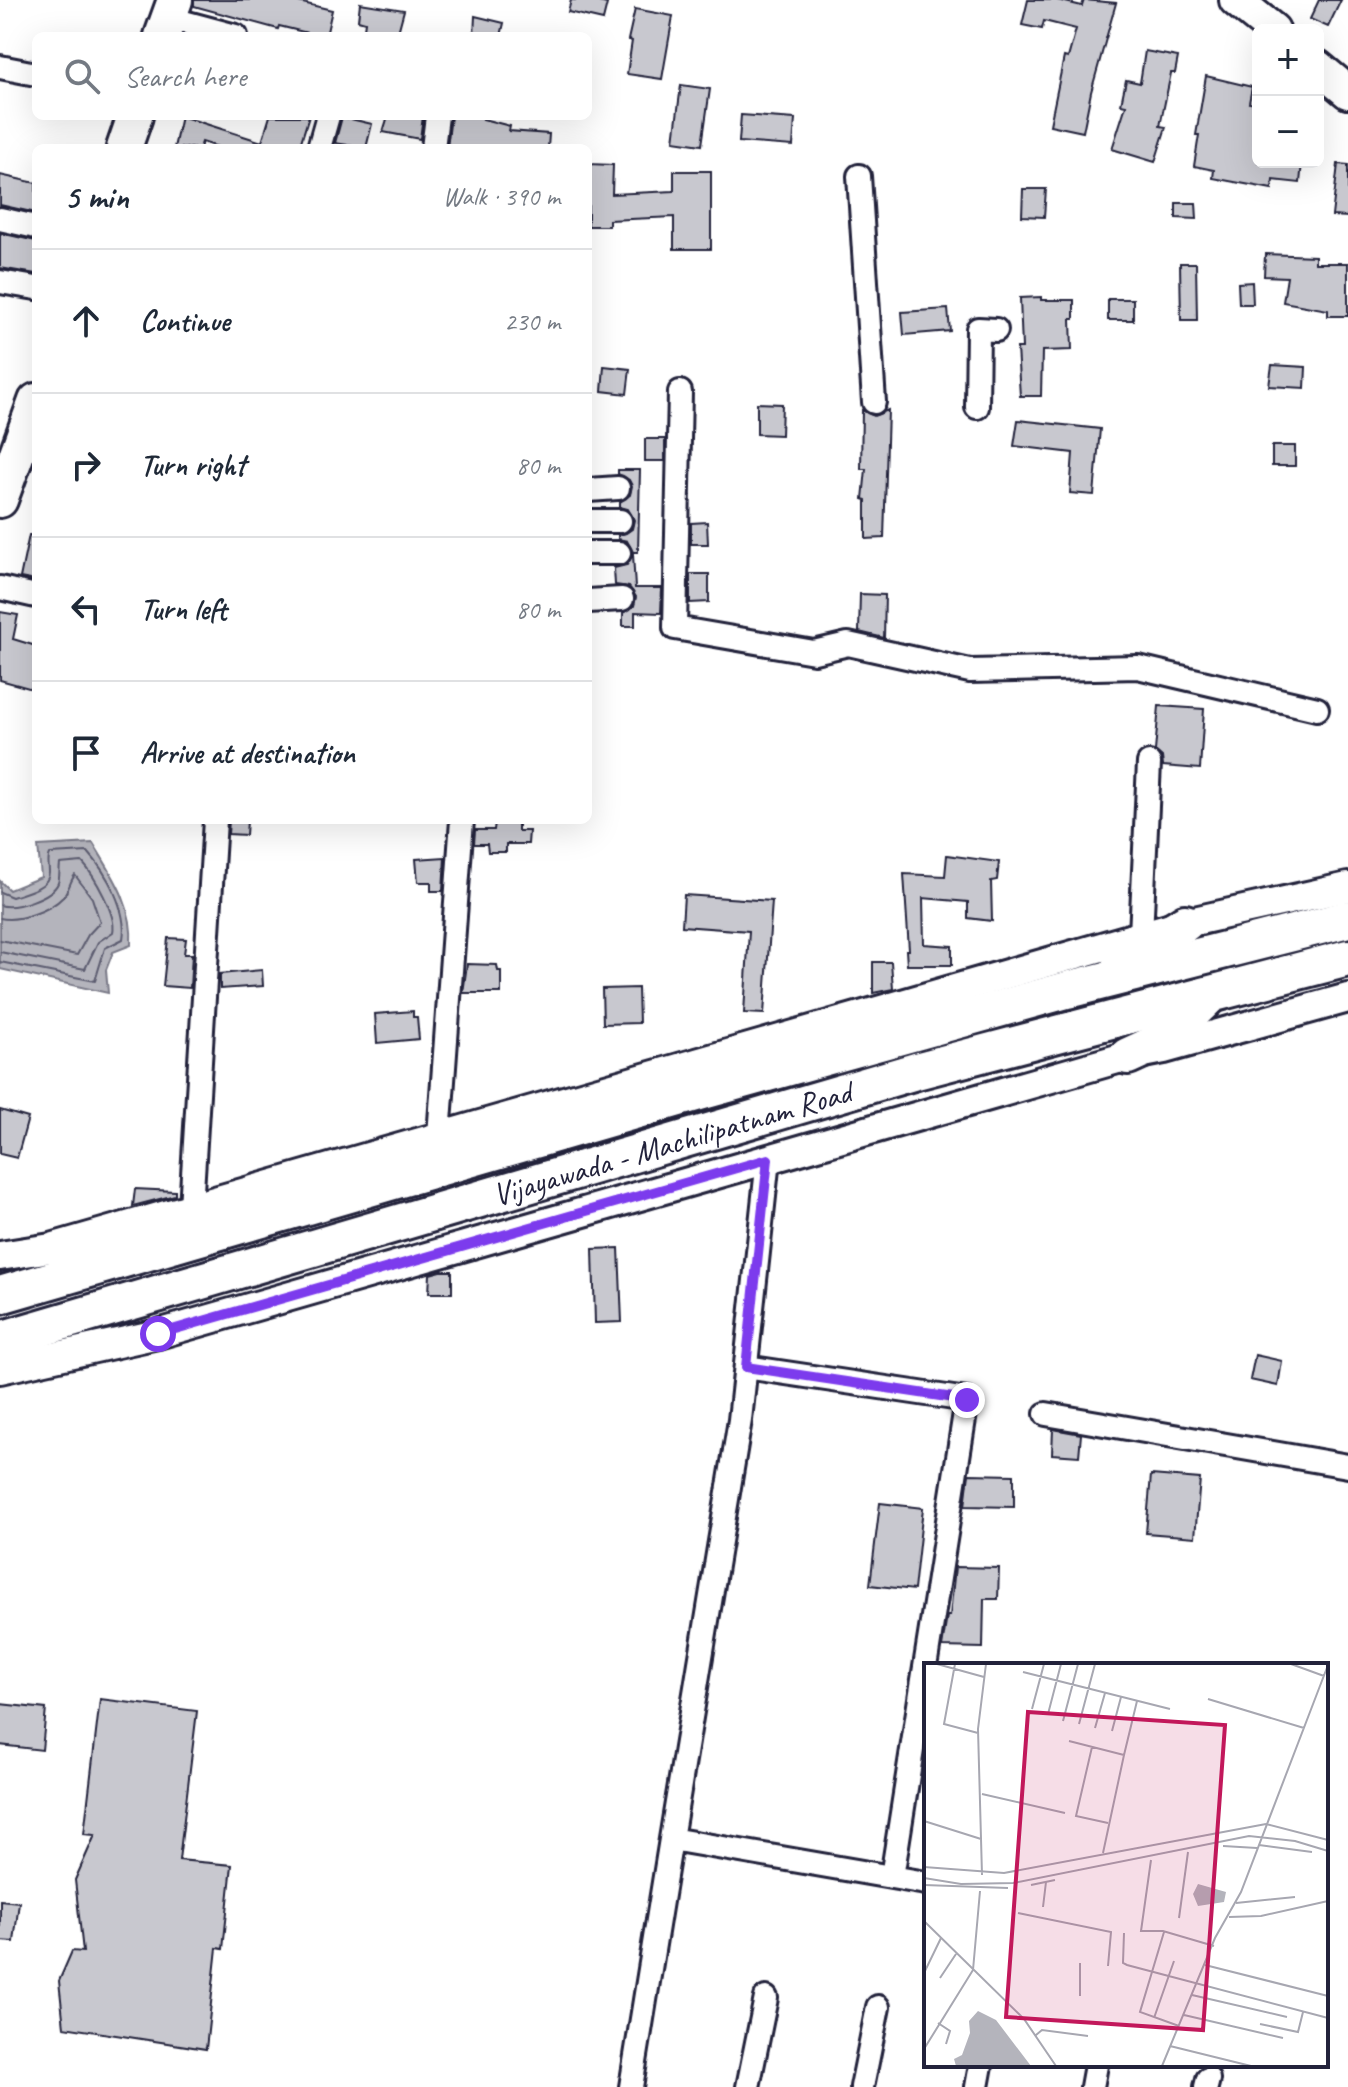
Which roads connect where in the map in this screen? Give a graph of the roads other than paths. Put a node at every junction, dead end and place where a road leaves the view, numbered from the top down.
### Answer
1 (1236, 0) edge
2 (169, 18) edge
3 (1266, 24) edge
4 (221, 32) edge
5 (0, 67) edge
6 (1324, 72) edge
7 (32, 73) edge
8 (1348, 92) edge
9 (134, 120) edge
10 (327, 120) edge
11 (436, 120) edge
12 (125, 144) edge
13 (320, 144) edge
14 (434, 144) edge
15 (859, 176) dead end
16 (0, 219) edge
17 (32, 226) edge
18 (0, 282) edge
19 (32, 287) edge
20 (996, 330) dead end
21 (680, 392) dead end
22 (874, 402) dead end
23 (32, 407) edge
24 (977, 407) dead end
25 (10, 442) edge
26 (618, 488) dead end
27 (592, 490) edge
28 (0, 500) edge
29 (592, 521) edge
30 (620, 521) dead end
31 (592, 553) edge
32 (619, 553) dead end
33 (0, 588) edge
34 (32, 595) edge
35 (622, 599) dead end
36 (592, 601) edge
37 (1317, 709) dead end
38 (1149, 763) dead end
39 (215, 824) edge
40 (462, 824) edge
41 (1348, 887) edge
42 (1348, 919) edge
43 (1185, 923) junction
44 (1141, 935) junction
45 (1348, 958) edge
46 (1107, 980) junction
47 (1210, 994) junction
48 (1348, 998) edge
49 (1128, 1056) junction
50 (439, 1136) junction
51 (768, 1159) junction
52 (191, 1207) junction
53 (0, 1256) edge
54 (0, 1295) edge
55 (0, 1340) edge
56 (746, 1367) junction
57 (0, 1369) edge
58 (1046, 1414) dead end
59 (1348, 1466) edge
60 (926, 1663) edge
61 (924, 1673) edge
62 (671, 1839) junction
63 (892, 1877) junction
64 (924, 1883) edge
65 (766, 1998) dead end
66 (878, 2007) dead end
67 (981, 2067) edge
68 (1096, 2067) edge
69 (631, 2087) edge
70 (748, 2087) edge
71 (862, 2087) edge
72 (977, 2087) edge
73 (1092, 2087) edge

1 - 3 main road
2 - 4 street
5 - 7 street
6 - 8 main road
9 - 12 main road
10 - 13 street
11 - 14 street
15 - 22 street
16 - 17 street
18 - 19 street
20 - 24 street
21 - 37 street
23 - 25 main road
25 - 28 main road
26 - 27 street
29 - 30 street
31 - 32 street
33 - 34 street
35 - 36 street
38 - 44 street
39 - 52 street
40 - 50 street
41 - 43 street
42 - 46 highway, Vijayawada - Machilipatnam Road
43 - 44 street
43 - 46 highway
44 - 50 street
45 - 47 highway, Vijayawada - Machilipatnam Road
46 - 54 highway, Vijayawada - Machilipatnam Road
47 - 49 highway
47 - 55 highway, Vijayawada - Machilipatnam Road
48 - 49 street
49 - 51 street
50 - 52 street
51 - 56 street
51 - 57 street
52 - 53 street
56 - 60 street
56 - 62 street
58 - 59 street
61 - 63 street
62 - 63 street
62 - 69 street
63 - 64 street
65 - 70 street
66 - 71 street
67 - 72 street
68 - 73 street

